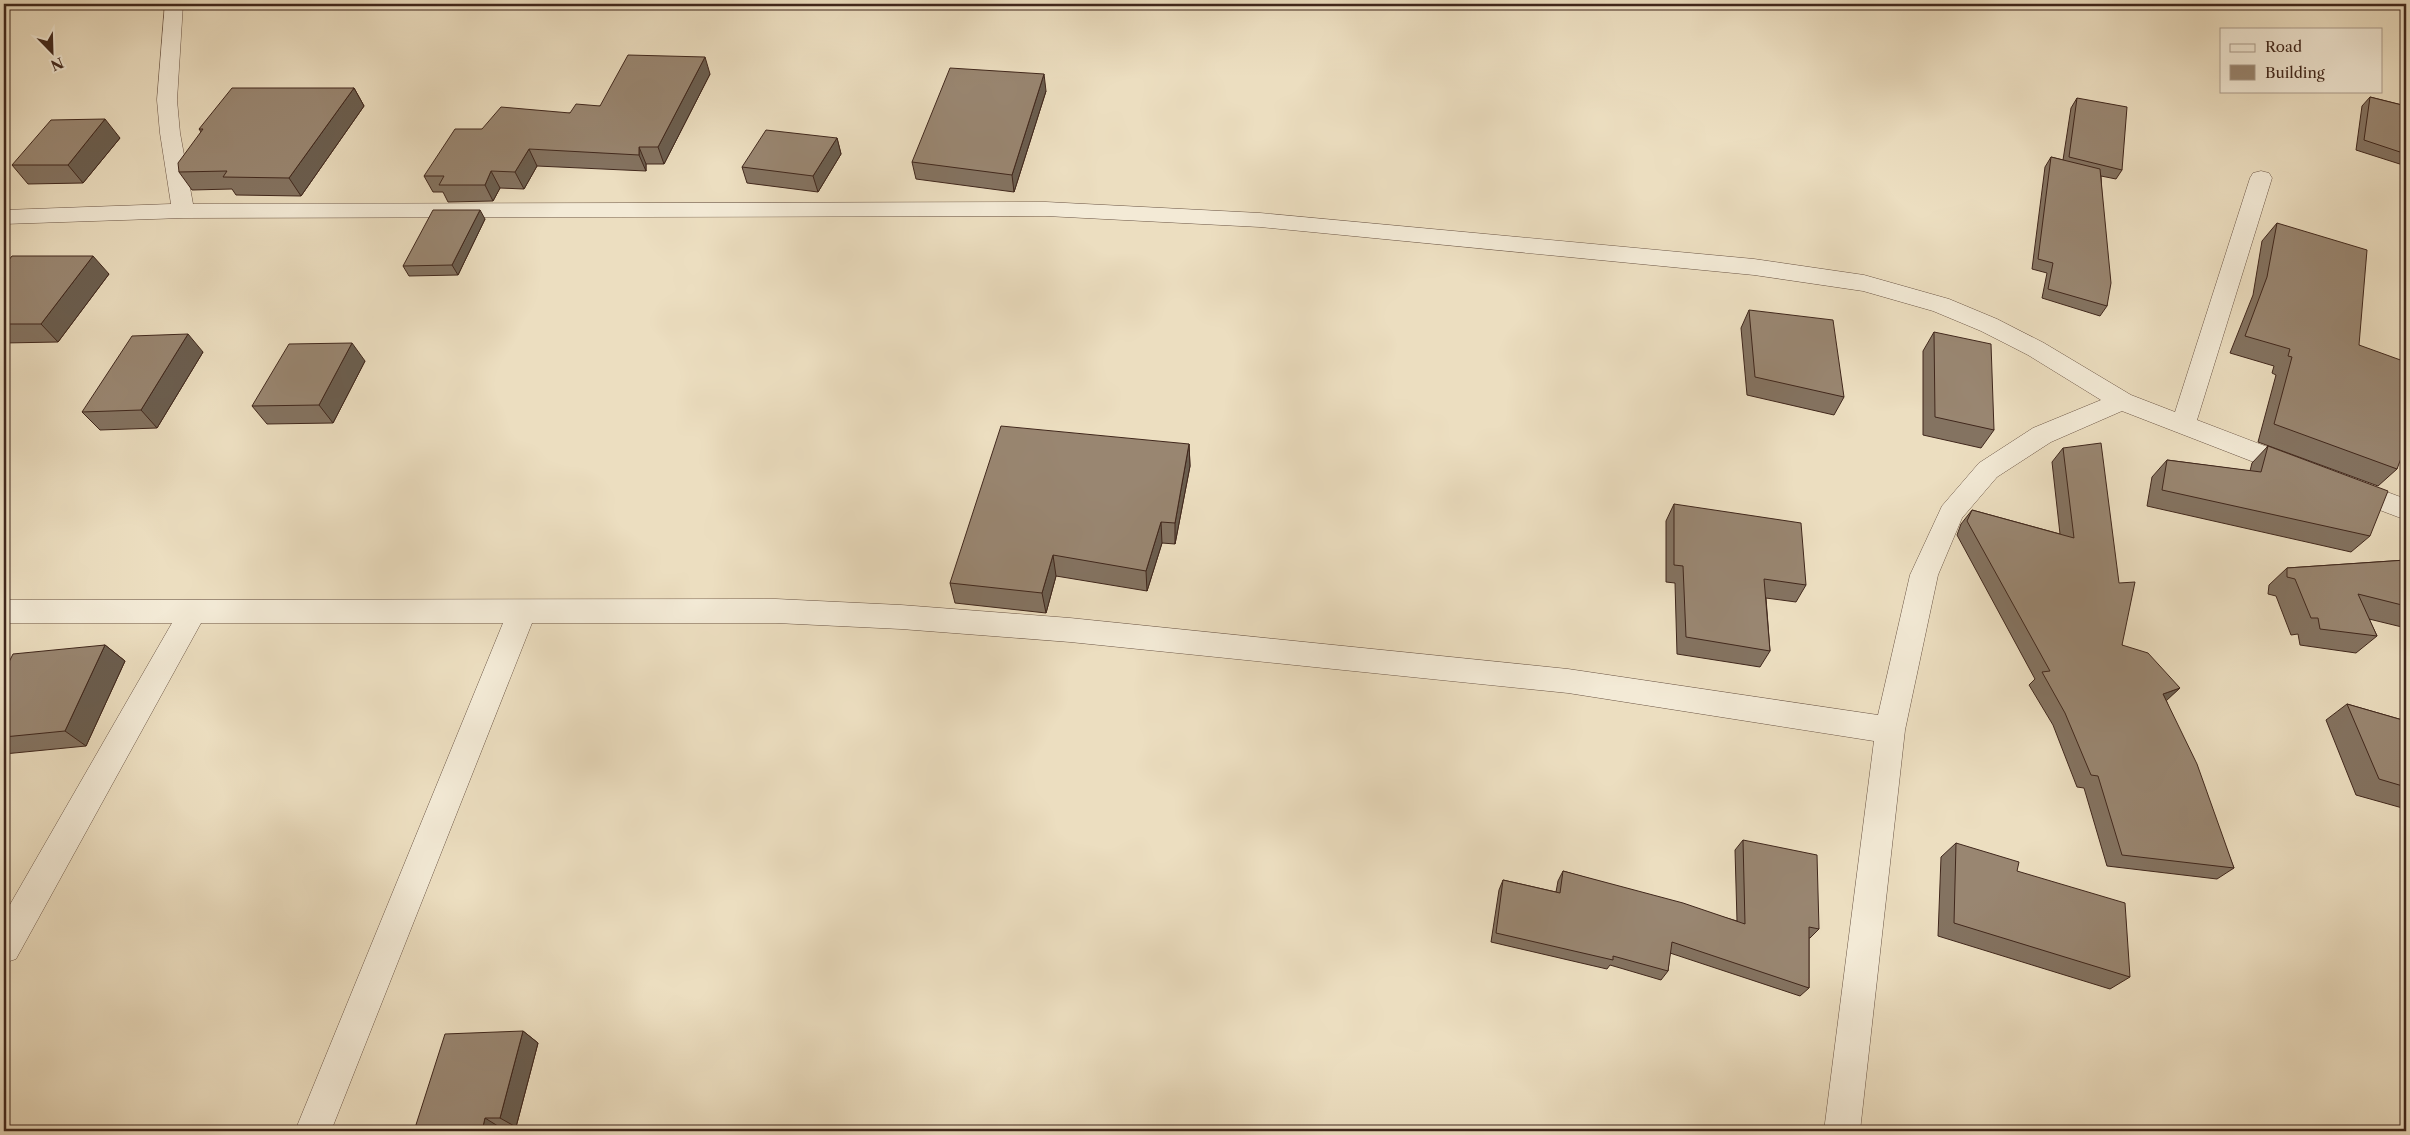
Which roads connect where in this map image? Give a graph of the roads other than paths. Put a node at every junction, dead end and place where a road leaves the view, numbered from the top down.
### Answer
1 (174, 4) edge
2 (2261, 178) dead end
3 (183, 211) junction
4 (4, 216) edge
5 (2122, 401) junction
6 (2183, 426) junction
7 (2406, 510) edge
8 (4, 611) edge
9 (193, 611) junction
10 (522, 611) junction
11 (1890, 730) junction
12 (4, 947) edge
13 (313, 1131) edge
14 (1842, 1131) edge

1 - 3 street
2 - 6 street
3 - 4 street
3 - 5 street
5 - 6 street
5 - 11 street
6 - 7 street
8 - 9 street
9 - 10 street
9 - 12 street
10 - 11 street
10 - 13 street
11 - 14 street

